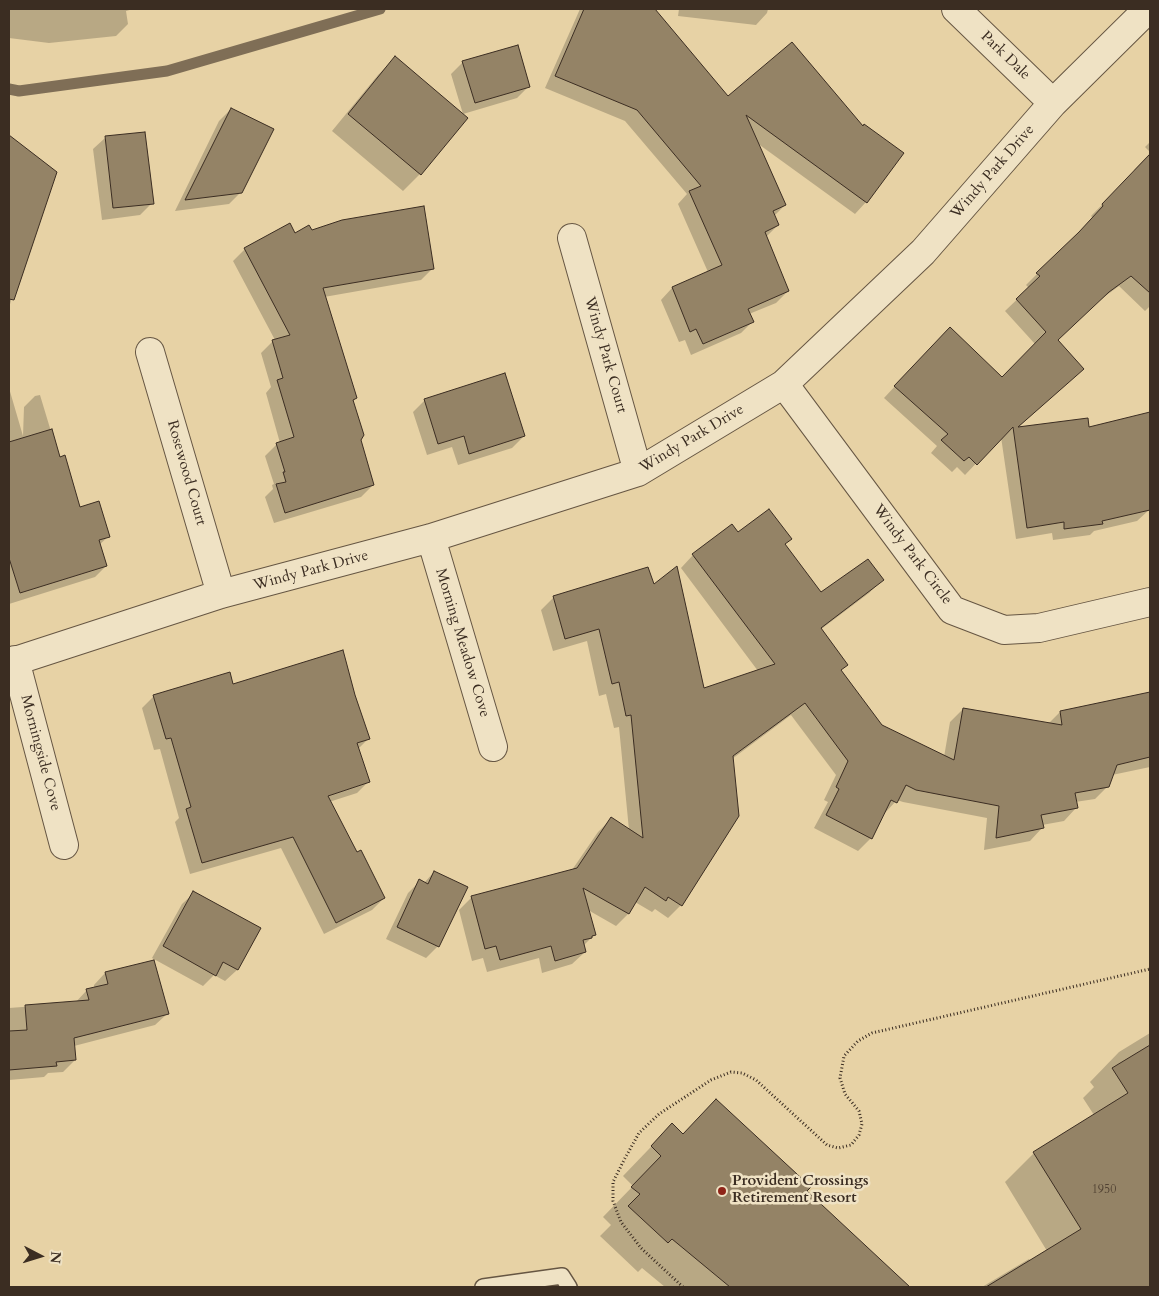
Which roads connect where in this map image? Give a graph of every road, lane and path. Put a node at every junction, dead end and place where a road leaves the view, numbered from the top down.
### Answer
1 (956, 9) edge
2 (1148, 9) edge
3 (1053, 103) junction
4 (572, 238) dead end
5 (150, 352) dead end
6 (784, 384) junction
7 (638, 472) junction
8 (431, 538) junction
9 (221, 594) junction
10 (1150, 602) edge
11 (12, 661) edge
12 (493, 747) dead end
13 (64, 845) dead end
14 (1150, 969) edge
15 (483, 1287) edge
16 (569, 1287) edge
17 (683, 1287) edge

1 - 3 street, Park Dale
2 - 3 street, Windy Park Drive
3 - 6 street, Windy Park Drive
4 - 7 street, Windy Park Court
5 - 9 street, Rosewood Court
6 - 7 street, Windy Park Drive
6 - 10 street, Windy Park Circle
7 - 8 street, Windy Park Drive
8 - 9 street, Windy Park Drive
8 - 12 street, Morning Meadow Cove
9 - 11 street, Windy Park Drive
11 - 13 street, Morningside Cove
14 - 17 path
15 - 16 lane

